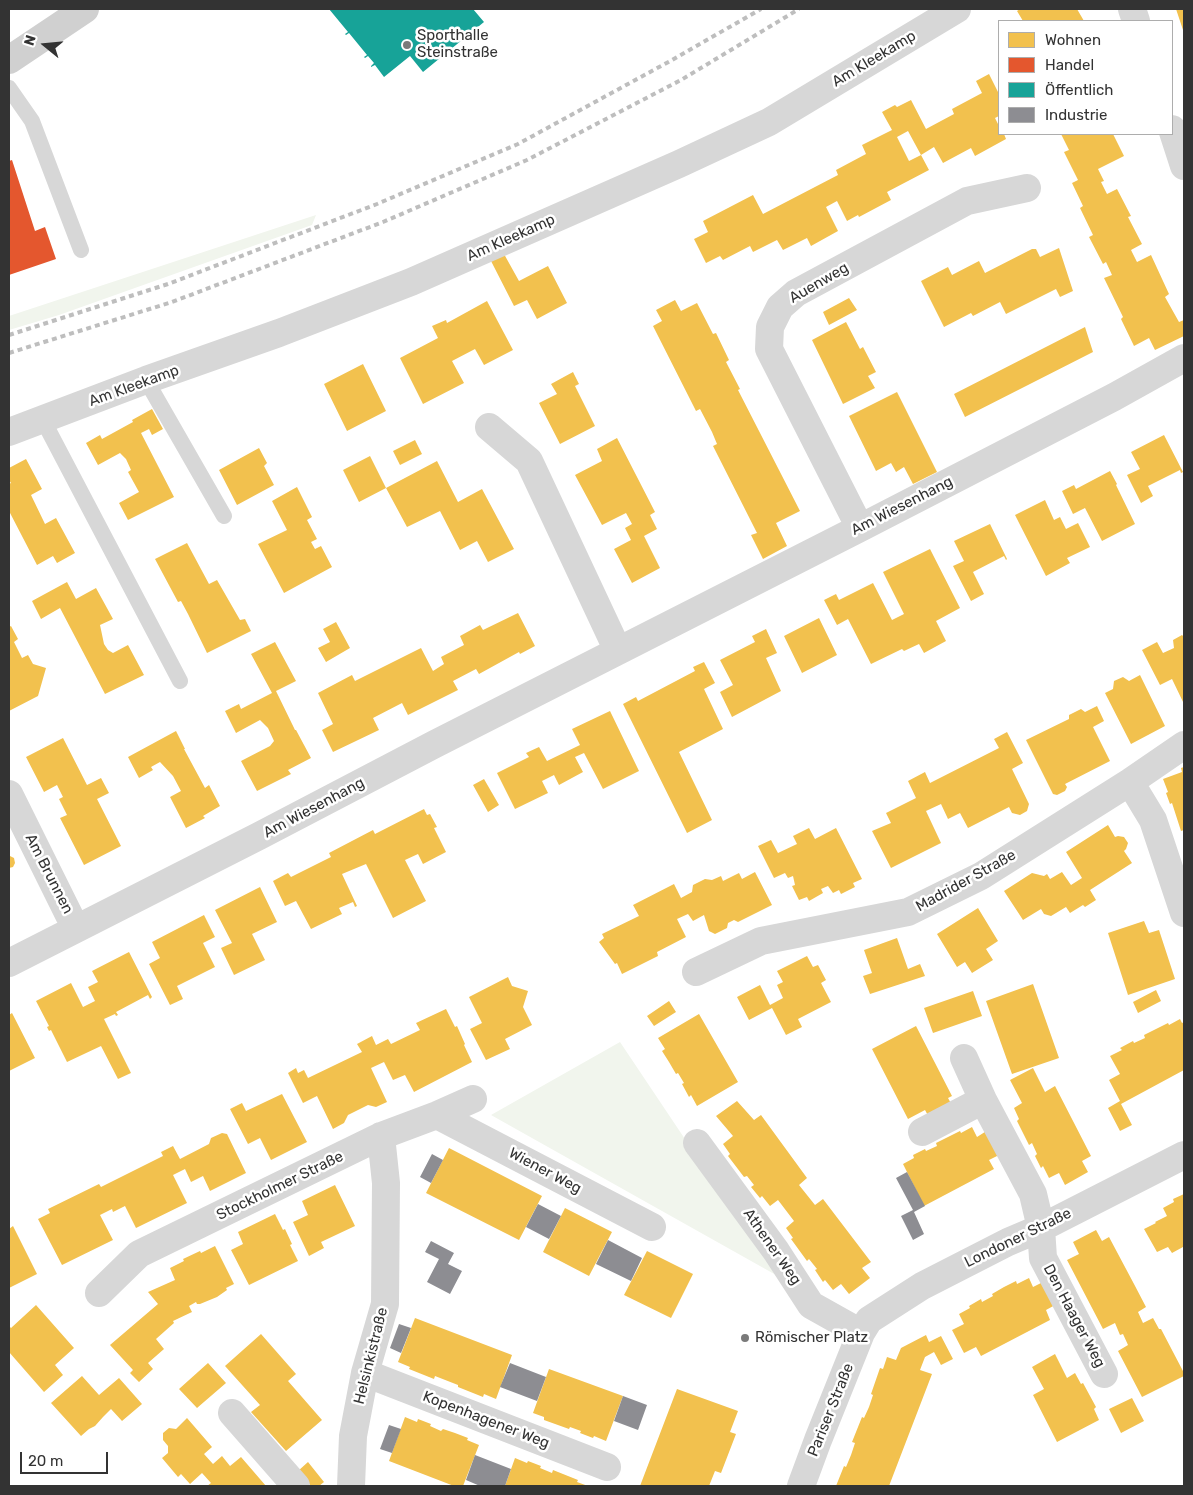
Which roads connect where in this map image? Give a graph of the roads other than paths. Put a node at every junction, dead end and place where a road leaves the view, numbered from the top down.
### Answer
1 (85, 9) edge
2 (957, 9) edge
3 (9, 60) edge
4 (9, 88) edge
5 (1176, 130) edge
6 (1184, 166) edge
7 (1027, 188) dead end
8 (81, 250) dead end
9 (1184, 358) edge
10 (146, 380) junction
11 (43, 420) junction
12 (489, 427) dead end
13 (9, 432) edge
14 (224, 516) dead end
15 (860, 528) junction
16 (618, 651) junction
17 (180, 681) dead end
18 (1184, 745) edge
19 (1130, 782) junction
20 (9, 794) edge
21 (1184, 913) edge
22 (76, 928) junction
23 (9, 963) edge
24 (696, 972) dead end
25 (964, 1058) dead end
26 (473, 1099) dead end
27 (983, 1100) junction
28 (438, 1115) junction
29 (922, 1132) dead end
30 (381, 1136) junction
31 (697, 1143) dead end
32 (1184, 1155) edge
33 (652, 1227) dead end
34 (1041, 1228) junction
35 (100, 1293) dead end
36 (861, 1333) junction
37 (365, 1373) junction
38 (1104, 1374) dead end
39 (232, 1413) dead end
40 (607, 1467) dead end
41 (296, 1486) edge
42 (351, 1486) edge
43 (801, 1486) edge

1 - 3 main road
2 - 10 street, Am Kleekamp
4 - 8 lane
5 - 6 street
7 - 15 street, Auenweg
9 - 15 street, Am Wiesenhang
10 - 11 street, Am Kleekamp
10 - 14 lane
11 - 13 street, Am Kleekamp
11 - 17 lane
12 - 16 street
15 - 16 street, Am Wiesenhang
16 - 22 street, Am Wiesenhang
18 - 19 street, Madrider Straße
19 - 21 street
19 - 24 street, Madrider Straße
20 - 22 street, Am Brunnen
22 - 23 street, Am Wiesenhang
25 - 27 street, Den Haager Weg
26 - 28 street, Stockholmer Straße
27 - 29 street
27 - 34 street, Den Haager Weg
28 - 30 street, Stockholmer Straße
28 - 33 street, Wiener Weg
30 - 35 street, Stockholmer Straße
30 - 37 street, Helsinkistraße
31 - 36 street, Athener Weg
32 - 34 street, Londoner Straße
34 - 36 street, Londoner Straße
34 - 38 street, Den Haager Weg
36 - 43 street, Pariser Straße
37 - 40 street, Kopenhagener Weg
37 - 42 street, Helsinkistraße
39 - 41 street

